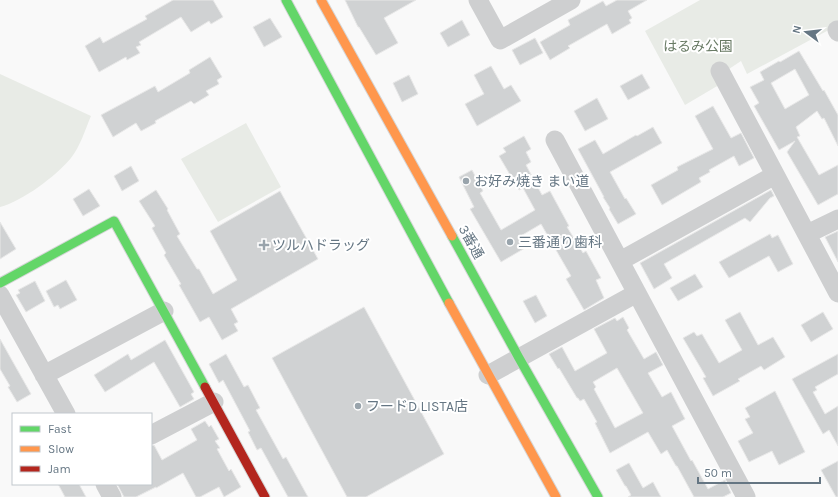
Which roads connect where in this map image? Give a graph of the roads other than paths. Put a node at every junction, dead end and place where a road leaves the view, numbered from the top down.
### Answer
1 (286, 0) edge
2 (321, 0) edge
3 (478, 0) edge
4 (571, 0) edge
5 (720, 71) dead end
6 (555, 140) dead end
7 (775, 175) junction
8 (838, 219) edge
9 (807, 234) junction
10 (620, 261) junction
11 (0, 283) edge
12 (637, 293) junction
13 (838, 293) edge
14 (0, 295) edge
15 (164, 311) junction
16 (520, 358) junction
17 (44, 375) junction
18 (488, 375) junction
19 (214, 402) junction
20 (65, 413) edge
21 (152, 434) edge
22 (106, 485) edge
23 (261, 496) edge
24 (112, 497) edge
25 (556, 497) edge
26 (598, 497) edge
27 (746, 497) edge

1 - 18 street
2 - 16 street, 3番通
3 - 4 street
5 - 7 street
6 - 10 street
7 - 9 street
7 - 10 street
8 - 9 street
9 - 13 street
10 - 12 street
11 - 15 street
12 - 16 street
12 - 27 street
14 - 17 street
15 - 17 street
15 - 19 street
16 - 18 street
16 - 26 street, 3番通
17 - 20 street
18 - 25 street
19 - 21 street
19 - 23 street
22 - 24 street

